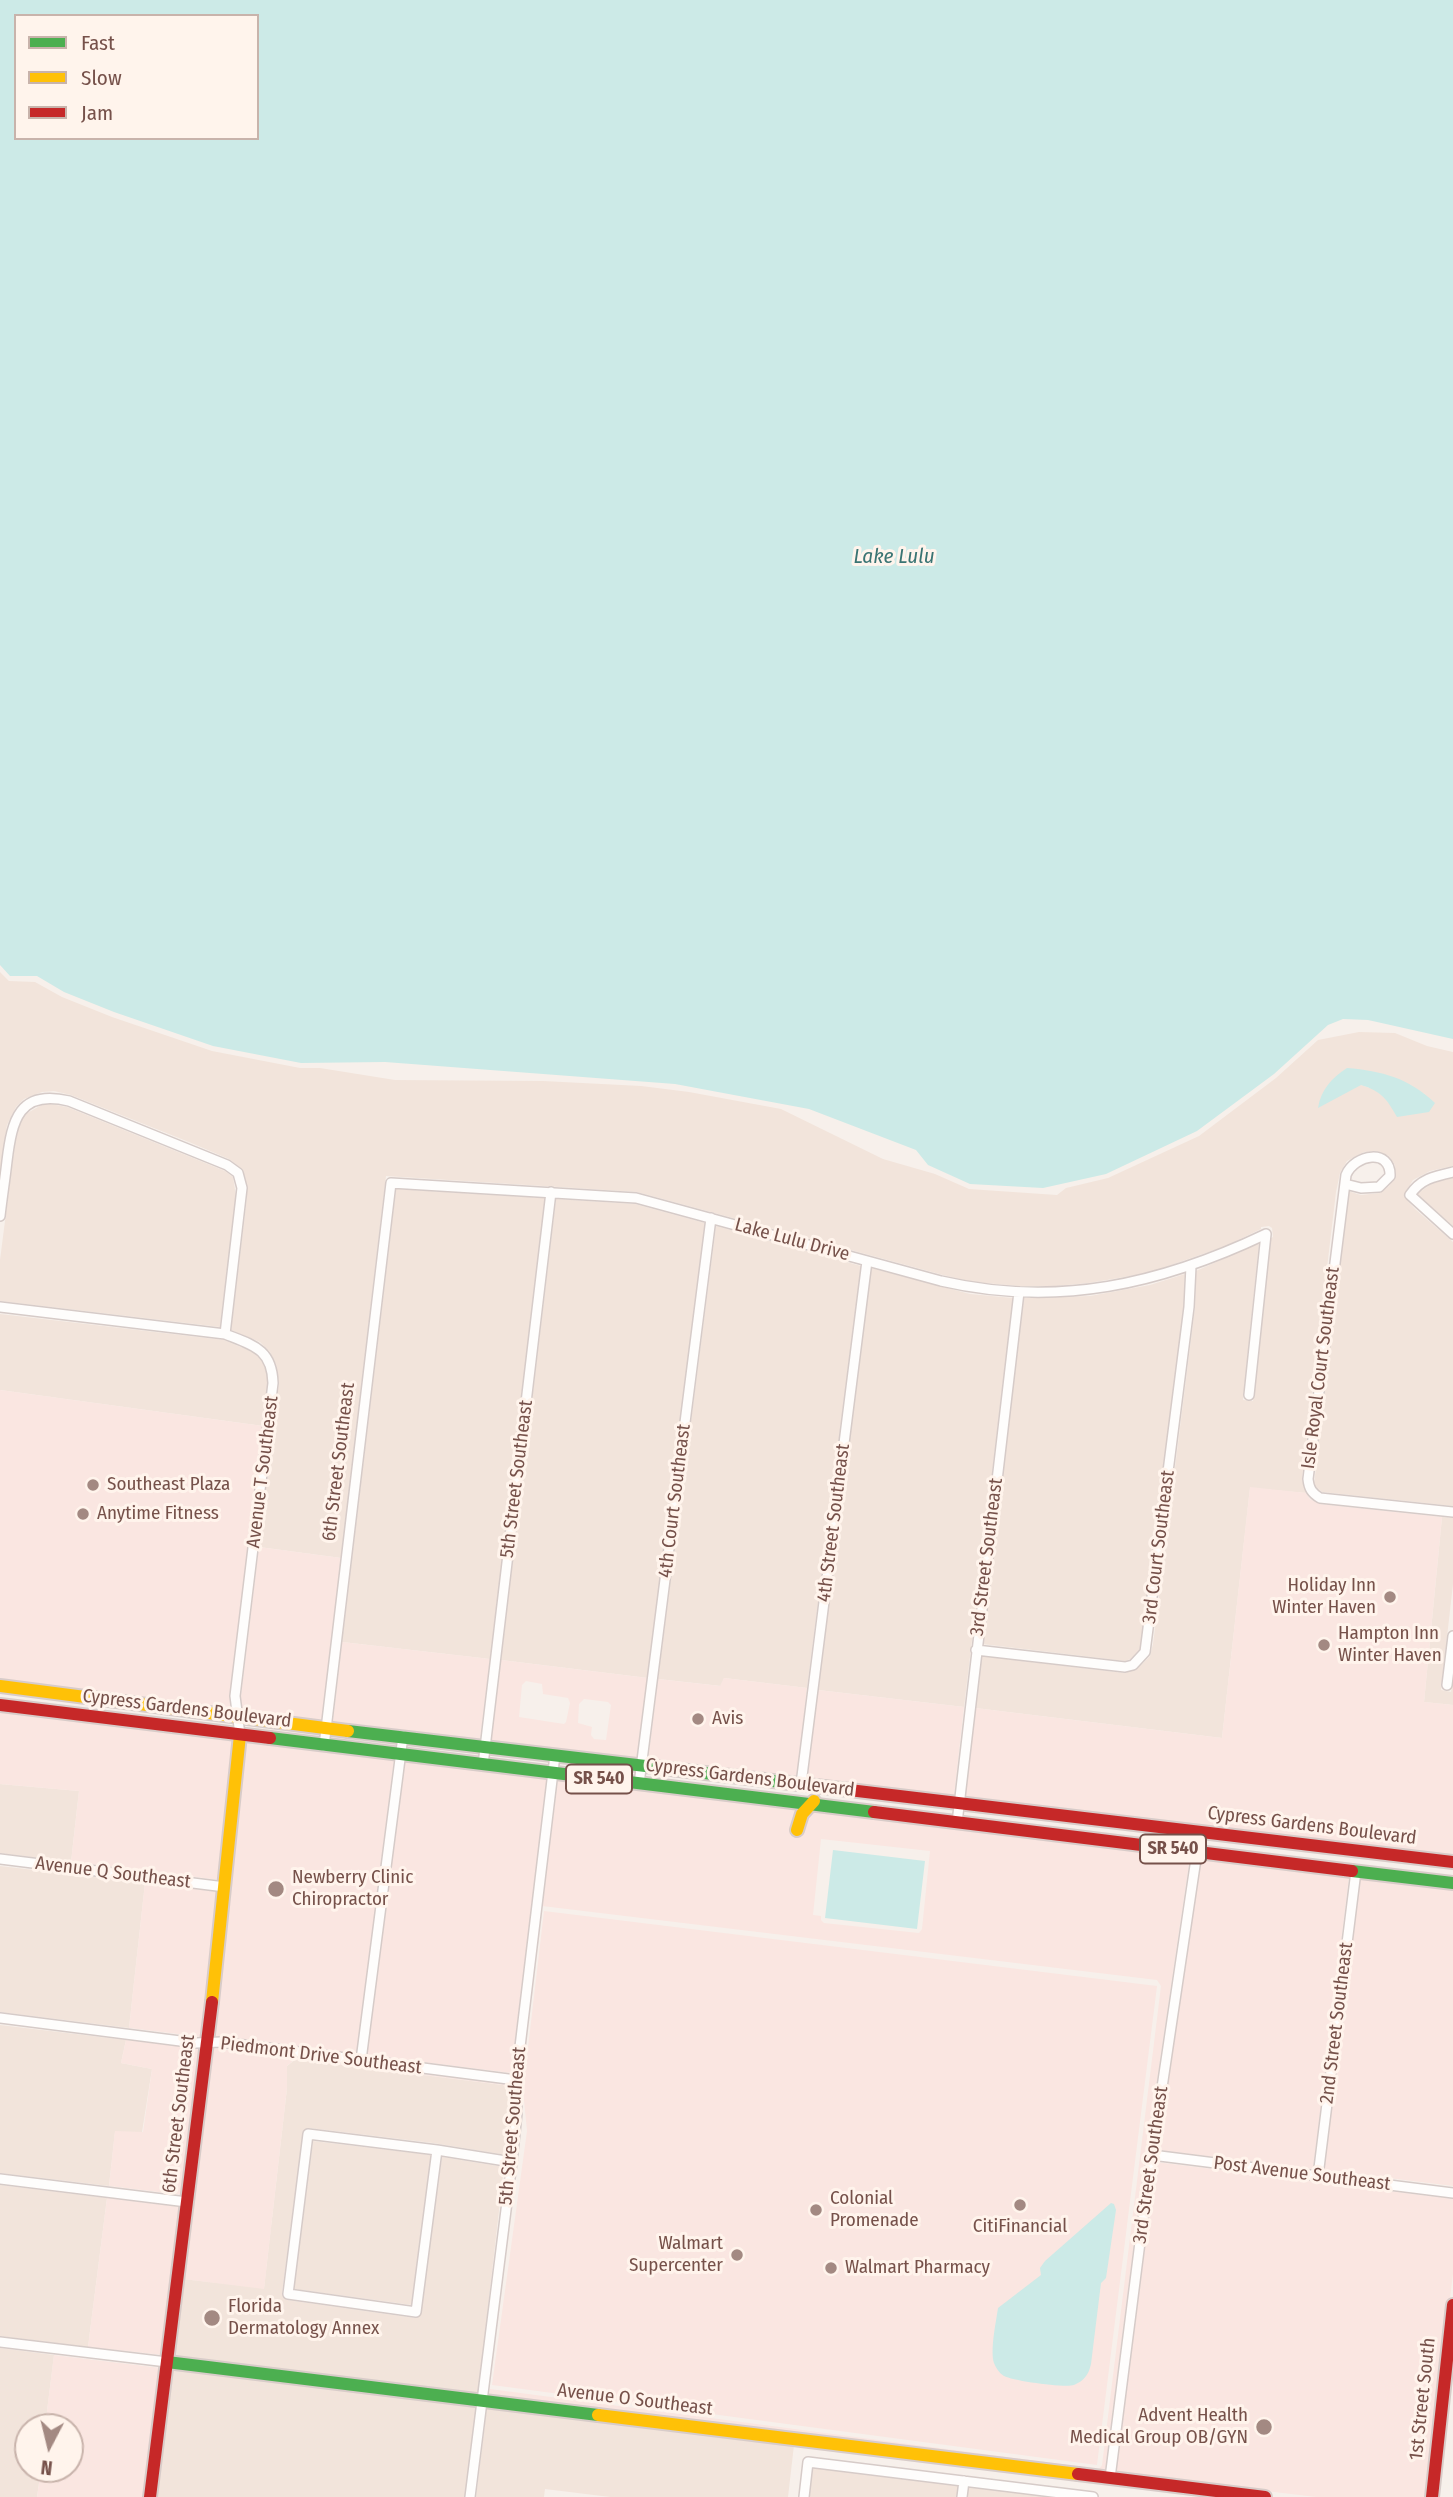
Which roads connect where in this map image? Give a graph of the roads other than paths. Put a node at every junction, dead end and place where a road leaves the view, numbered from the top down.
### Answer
1 (1453, 1172) edge
2 (391, 1183) joint
3 (1345, 1184) junction
4 (551, 1192) junction
5 (0, 1216) edge
6 (711, 1218) junction
7 (1453, 1234) edge
8 (867, 1261) junction
9 (1191, 1266) junction
10 (1019, 1292) junction
11 (0, 1307) edge
12 (225, 1334) junction
13 (1249, 1395) dead end
14 (1453, 1512) edge
15 (1453, 1636) edge
16 (976, 1650) junction
17 (1447, 1685) dead end
18 (1, 1688) edge
19 (0, 1705) edge
20 (137, 1705) junction
21 (22, 1707) junction
22 (238, 1717) junction
23 (327, 1727) junction
24 (240, 1735) junction
25 (403, 1736) junction
26 (324, 1746) junction
27 (484, 1747) junction
28 (400, 1755) junction
29 (555, 1755) junction
30 (482, 1765) junction
31 (642, 1765) junction
32 (553, 1773) junction
33 (639, 1784) junction
34 (801, 1784) junction
35 (877, 1794) junction
36 (734, 1796) junction
37 (808, 1804) junction
38 (959, 1804) junction
39 (957, 1823) junction
40 (797, 1830) dead end
41 (1284, 1842) junction
42 (1352, 1851) junction
43 (1197, 1852) junction
44 (0, 1859) edge
45 (1278, 1862) junction
46 (1453, 1862) edge
47 (1356, 1871) junction
48 (1453, 1884) edge
49 (225, 1887) junction
50 (0, 2018) edge
51 (208, 2042) junction
52 (361, 2060) junction
53 (516, 2080) junction
54 (437, 2150) junction
55 (1152, 2155) junction
56 (512, 2162) junction
57 (1318, 2175) junction
58 (0, 2179) edge
59 (1453, 2193) edge
60 (187, 2202) junction
61 (1453, 2305) edge
62 (0, 2342) edge
63 (167, 2362) junction
64 (1449, 2386) edge
65 (483, 2400) junction
66 (1110, 2478) junction
67 (964, 2481) junction
68 (150, 2497) edge
69 (470, 2497) edge
70 (804, 2497) edge
71 (962, 2497) edge
72 (1093, 2497) edge
73 (1265, 2497) edge
74 (1432, 2497) edge

1 - 7 street
2 - 4 street, Lake Lulu Drive
2 - 23 street, 6th Street Southeast
3 - 3 street, Isle Royal Court Southeast
3 - 14 street, Isle Royal Court Southeast
4 - 6 street, Lake Lulu Drive
4 - 27 street, 5th Street Southeast
5 - 12 street
6 - 8 street, Lake Lulu Drive
6 - 31 street, 4th Court Southeast
8 - 10 street, Lake Lulu Drive
8 - 34 street, 4th Street Southeast
9 - 10 street, Lake Lulu Drive
9 - 13 street
9 - 16 street, 3rd Court Southeast
10 - 16 street, 3rd Street Southeast
11 - 12 street, Avenue T Southeast
12 - 22 street, Avenue T Southeast
15 - 17 street
16 - 38 street, 3rd Street Southeast
18 - 20 main road, Cypress Gardens Boulevard / SR 540
19 - 21 main road, Cypress Gardens Boulevard / SR 540
20 - 21 main road
20 - 22 main road, Cypress Gardens Boulevard / SR 540
21 - 24 main road, Cypress Gardens Boulevard / SR 540
22 - 23 main road, Cypress Gardens Boulevard / SR 540
22 - 24 street, Avenue T Southeast
23 - 25 main road, Cypress Gardens Boulevard / SR 540
23 - 26 street, 6th Street Southeast
24 - 26 main road, Cypress Gardens Boulevard / SR 540
24 - 49 main road, 6th Street Southeast
25 - 27 main road, Cypress Gardens Boulevard / SR 540
25 - 28 street
26 - 28 main road, Cypress Gardens Boulevard / SR 540
27 - 29 main road, Cypress Gardens Boulevard / SR 540
27 - 30 street, 5th Street Southeast
28 - 30 main road, Cypress Gardens Boulevard / SR 540
28 - 52 street
29 - 31 main road, Cypress Gardens Boulevard / SR 540
29 - 32 street, 5th Street Southeast
30 - 32 main road, Cypress Gardens Boulevard / SR 540
31 - 33 street, 4th Court Southeast
31 - 34 main road, Cypress Gardens Boulevard / SR 540
32 - 33 main road, Cypress Gardens Boulevard / SR 540
32 - 53 street, 5th Street Southeast
33 - 36 main road, Cypress Gardens Boulevard / SR 540
34 - 35 main road, Cypress Gardens Boulevard / SR 540
34 - 36 main road
35 - 37 main road
35 - 38 main road, Cypress Gardens Boulevard / SR 540
36 - 37 main road, Cypress Gardens Boulevard / SR 540
37 - 39 main road, Cypress Gardens Boulevard / SR 540
37 - 40 main road
38 - 39 street, 3rd Street Southeast
38 - 41 main road, Cypress Gardens Boulevard / SR 540
39 - 43 main road, Cypress Gardens Boulevard / SR 540
41 - 42 main road, Cypress Gardens Boulevard / SR 540
41 - 43 main road
42 - 45 main road
42 - 46 main road, Cypress Gardens Boulevard / SR 540
43 - 45 main road, Cypress Gardens Boulevard / SR 540
43 - 55 street, 3rd Street Southeast
44 - 49 street, Avenue Q Southeast
45 - 47 main road, Cypress Gardens Boulevard / SR 540
47 - 48 main road, Cypress Gardens Boulevard / SR 540
47 - 57 street, 2nd Street Southeast
49 - 51 main road, 6th Street Southeast
50 - 51 street, Piedmont Drive Southeast
51 - 52 street, Piedmont Drive Southeast
51 - 60 main road, 6th Street Southeast
52 - 53 street, Piedmont Drive Southeast
53 - 56 street, 5th Street Southeast
54 - 54 street
54 - 56 street
55 - 57 street, Post Avenue Southeast
55 - 66 street, 3rd Street Southeast
56 - 65 street, 5th Street Southeast
57 - 59 street, Post Avenue Southeast
58 - 60 street
60 - 63 main road, 6th Street Southeast
61 - 64 main road, 1st Street South
62 - 63 street, Avenue O Southeast
63 - 65 main road, Avenue O Southeast
63 - 68 main road, 6th Street Southeast
64 - 74 main road, 1st Street South
65 - 66 main road, Avenue O Southeast
65 - 69 street, 5th Street Southeast
66 - 73 main road, Avenue O Southeast
67 - 70 street
67 - 71 street
67 - 72 street

